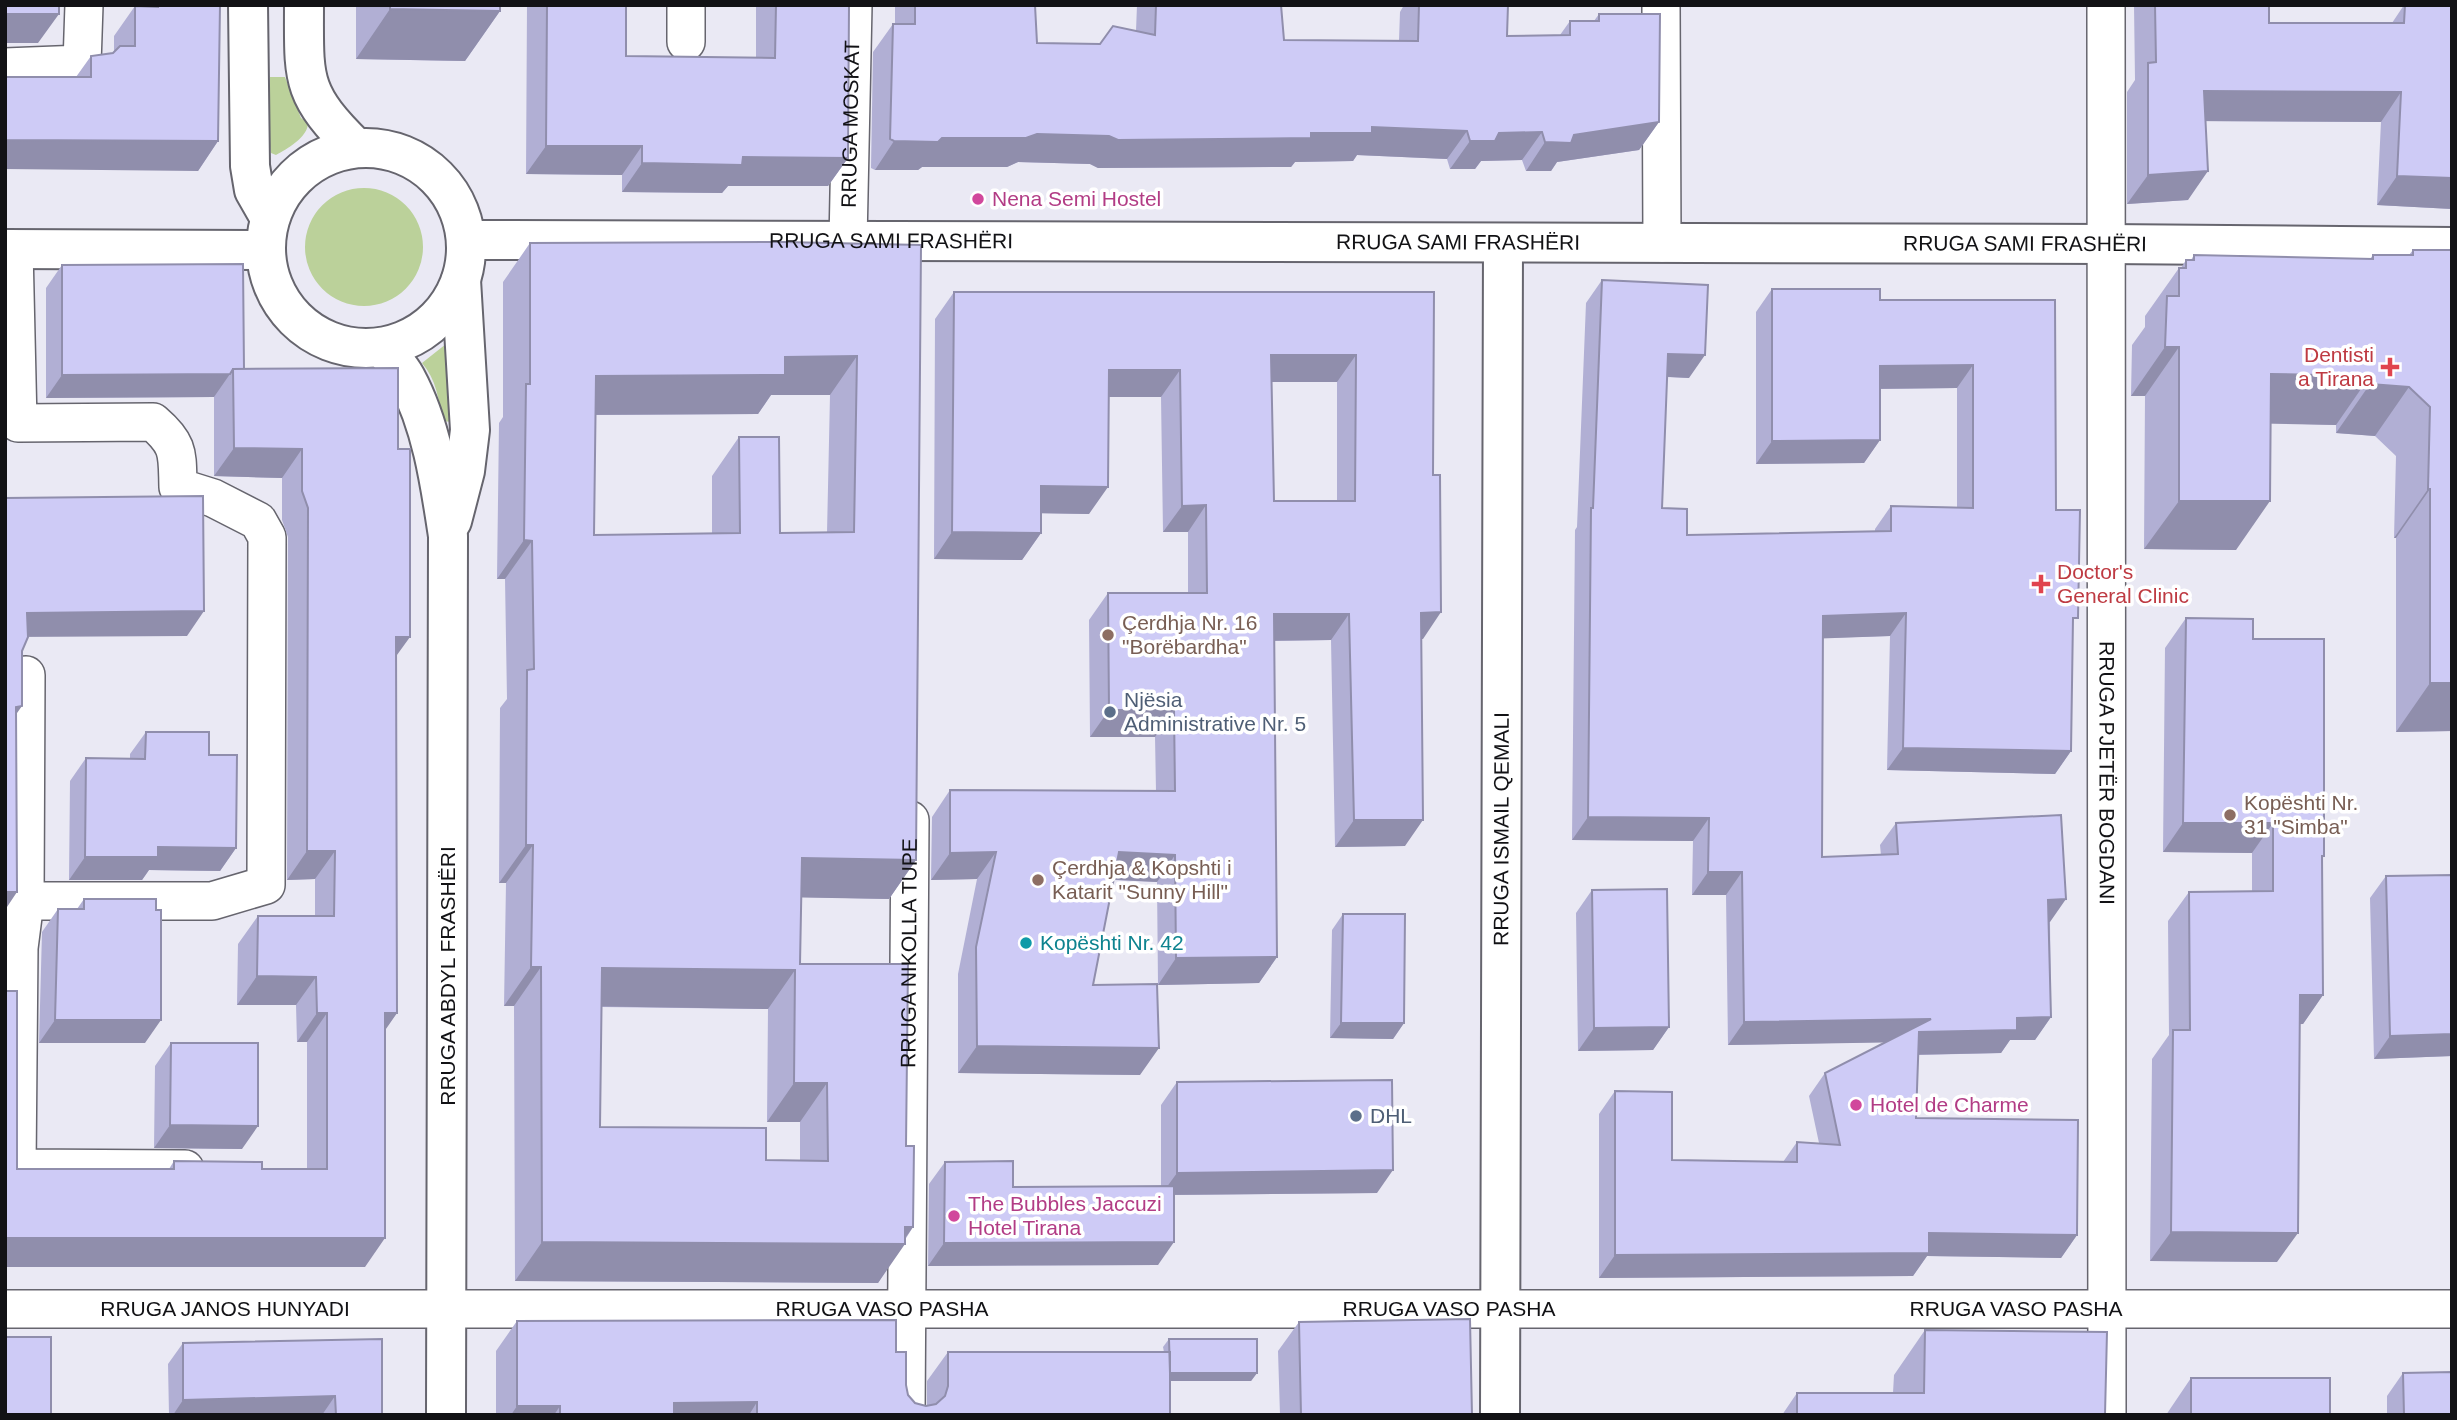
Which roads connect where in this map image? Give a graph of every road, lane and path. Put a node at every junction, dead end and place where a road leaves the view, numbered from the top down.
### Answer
1 (84, 5) edge
2 (248, 5) edge
3 (304, 5) edge
4 (686, 5) edge
5 (853, 5) edge
6 (1661, 5) edge
7 (2106, 5) edge
8 (686, 42) dead end
9 (5, 67) edge
10 (355, 147) junction
11 (268, 234) junction
12 (466, 240) junction
13 (848, 241) junction
14 (1503, 243) junction
15 (1662, 243) junction
16 (2107, 244) junction
17 (2452, 247) edge
18 (9, 249) edge
19 (461, 280) junction
20 (383, 347) junction
21 (449, 536) junction
22 (26, 674) edge
23 (911, 792) edge
24 (25, 901) junction
25 (12, 948) edge
26 (211, 1170) edge
27 (447, 1308) junction
28 (5, 1309) edge
29 (906, 1309) junction
30 (1500, 1309) junction
31 (2107, 1309) junction
32 (2452, 1310) edge
33 (446, 1415) edge
34 (906, 1415) edge
35 (1500, 1415) edge
36 (2107, 1415) edge

1 - 9 street
2 - 11 main road
3 - 10 main road
4 - 8 street
5 - 13 street, RRUGA MOSKAT
6 - 15 street
7 - 16 street, RRUGA PJETËR BOGDANI
10 - 11 main road
10 - 12 main road
11 - 18 main road
11 - 20 main road
12 - 13 main road, RRUGA SAMI FRASHËRI
12 - 19 main road
13 - 14 main road, RRUGA SAMI FRASHËRI
14 - 15 main road, RRUGA SAMI FRASHËRI
14 - 30 main road, RRUGA ISMAIL QEMALI
15 - 16 main road, RRUGA SAMI FRASHËRI
16 - 17 main road, RRUGA SAMI FRASHËRI
16 - 31 street, RRUGA PJETËR BOGDANI
18 - 24 street
19 - 20 main road
19 - 21 main road, RRUGA ABDYL FRASHËRI
20 - 21 main road, RRUGA ABDYL FRASHËRI
21 - 27 main road, RRUGA ABDYL FRASHËRI
22 - 24 street
23 - 29 street, RRUGA NIKOLLA TUPE
24 - 25 street
25 - 26 street
27 - 28 street, RRUGA JANOS HUNYADI
27 - 29 street, RRUGA VASO PASHA
27 - 33 main road, RRUGA ABDYL FRASHËRI
29 - 30 street, RRUGA VASO PASHA
29 - 34 street, RRUGA NIKOLLA TUPE
30 - 31 street, RRUGA VASO PASHA
30 - 35 main road, RRUGA ISMAIL QEMALI
31 - 32 street, RRUGA VASO PASHA
31 - 36 street, RRUGA PJETËR BOGDANI

